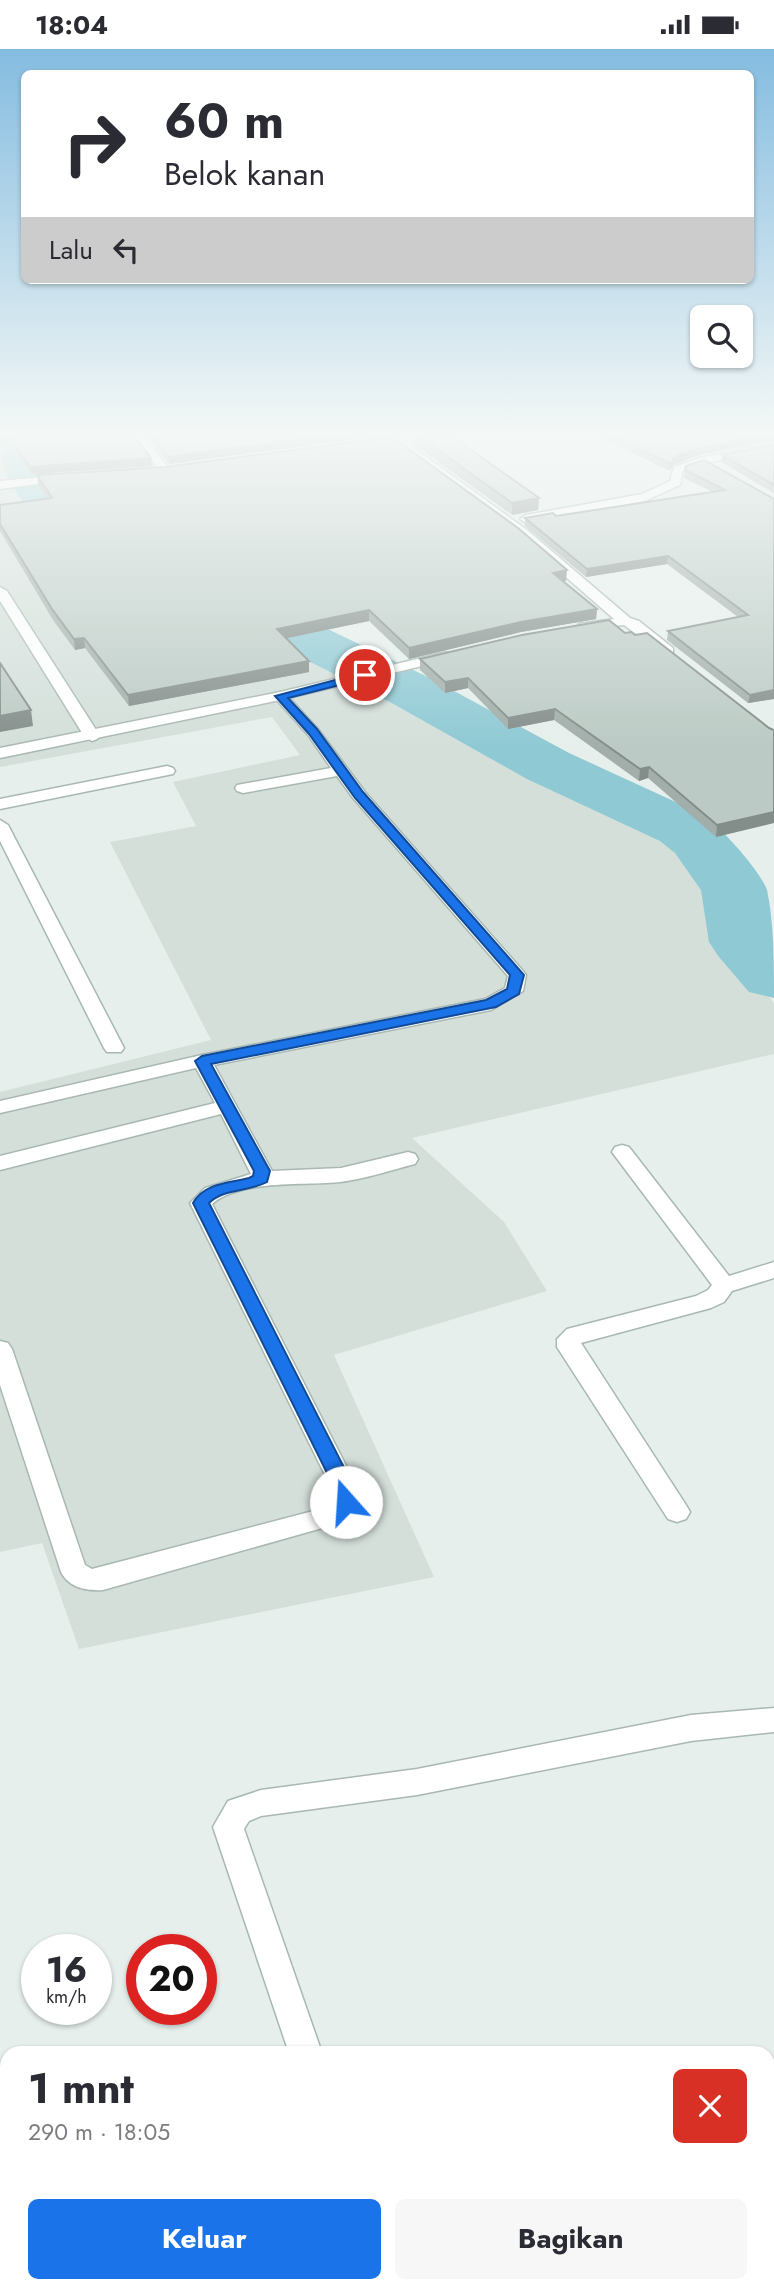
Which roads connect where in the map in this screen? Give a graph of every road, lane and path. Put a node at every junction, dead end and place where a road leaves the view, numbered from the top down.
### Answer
1 (531, 540) edge
2 (0, 591) edge
3 (625, 621) junction
4 (572, 629) edge
5 (454, 654) edge
6 (684, 664) edge
7 (281, 696) junction
8 (92, 736) junction
9 (0, 753) edge
10 (167, 771) dead end
11 (341, 771) junction
12 (243, 788) dead end
13 (0, 804) edge
14 (0, 825) edge
15 (114, 1048) dead end
16 (202, 1061) junction
17 (0, 1107) edge
18 (225, 1107) junction
19 (622, 1152) dead end
20 (408, 1159) dead end
21 (0, 1163) edge
22 (261, 1178) junction
23 (774, 1270) edge
24 (724, 1285) junction
25 (0, 1349) edge
26 (677, 1512) dead end
27 (774, 1720) edge
28 (304, 2046) edge

1 - 3 street
2 - 8 street
3 - 4 street
3 - 6 street
5 - 7 street
7 - 8 street
7 - 11 street
8 - 9 street
10 - 13 street
11 - 12 street
11 - 16 street
14 - 15 street
16 - 17 street
16 - 18 street
18 - 21 street
18 - 22 street
19 - 24 street
20 - 22 street
22 - 25 street
23 - 24 street
24 - 26 street
27 - 28 street

